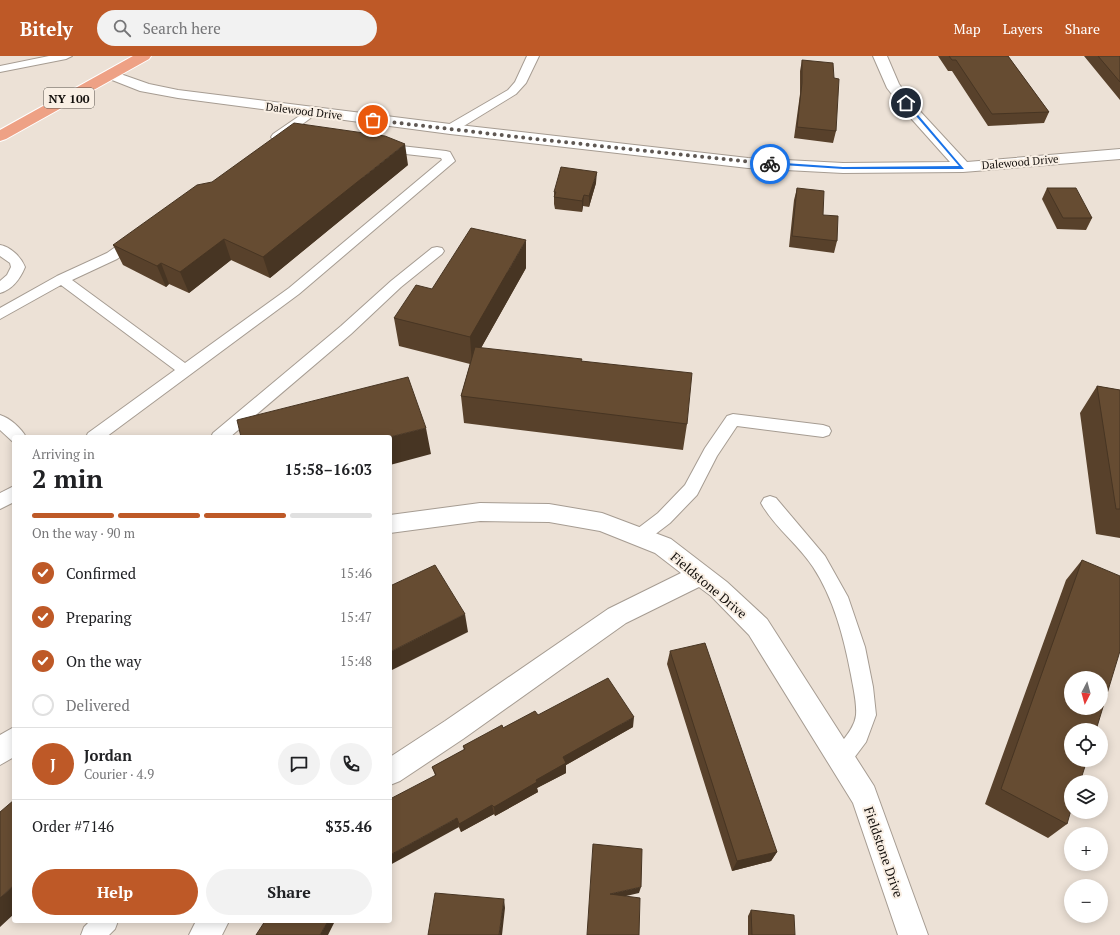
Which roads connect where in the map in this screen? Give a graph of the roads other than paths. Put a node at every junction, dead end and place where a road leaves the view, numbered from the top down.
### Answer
1 (66, 56) edge
2 (144, 56) edge
3 (533, 56) edge
4 (880, 56) edge
5 (0, 69) edge
6 (112, 75) junction
7 (312, 112) junction
8 (450, 129) junction
9 (279, 135) junction
10 (0, 136) edge
11 (295, 137) edge
12 (268, 144) edge
13 (366, 146) edge
14 (1120, 154) edge
15 (963, 168) junction
16 (147, 230) edge
17 (0, 249) edge
18 (437, 251) dead end
19 (62, 279) junction
20 (0, 288) edge
21 (0, 314) edge
22 (186, 371) junction
23 (0, 421) edge
24 (823, 431) dead end
25 (16, 435) edge
26 (97, 435) edge
27 (221, 435) edge
28 (12, 494) edge
29 (0, 502) edge
30 (770, 503) dead end
31 (392, 524) edge
32 (640, 537) junction
33 (700, 575) junction
34 (12, 742) edge
35 (0, 752) edge
36 (841, 759) junction
37 (392, 771) edge
38 (105, 923) edge
39 (213, 923) edge
40 (92, 935) edge
41 (204, 935) edge
42 (913, 935) edge

1 - 5 lane
2 - 6 main road, NY 100
3 - 8 lane
4 - 15 street
6 - 7 street, Dalewood Drive
6 - 10 main road, NY 100
7 - 8 street, Dalewood Drive
7 - 9 lane
8 - 15 street, Dalewood Drive
9 - 11 lane
9 - 12 lane
13 - 22 lane
14 - 15 street, Dalewood Drive
16 - 19 lane
17 - 20 lane
18 - 27 lane
19 - 21 lane
19 - 22 lane
22 - 26 lane
23 - 25 lane
24 - 32 lane
28 - 29 lane
30 - 36 lane
31 - 32 street, Fieldstone Drive
32 - 33 street, Fieldstone Drive
33 - 36 street, Fieldstone Drive
33 - 37 street
34 - 35 street
36 - 42 street, Fieldstone Drive
38 - 40 lane
39 - 41 street

